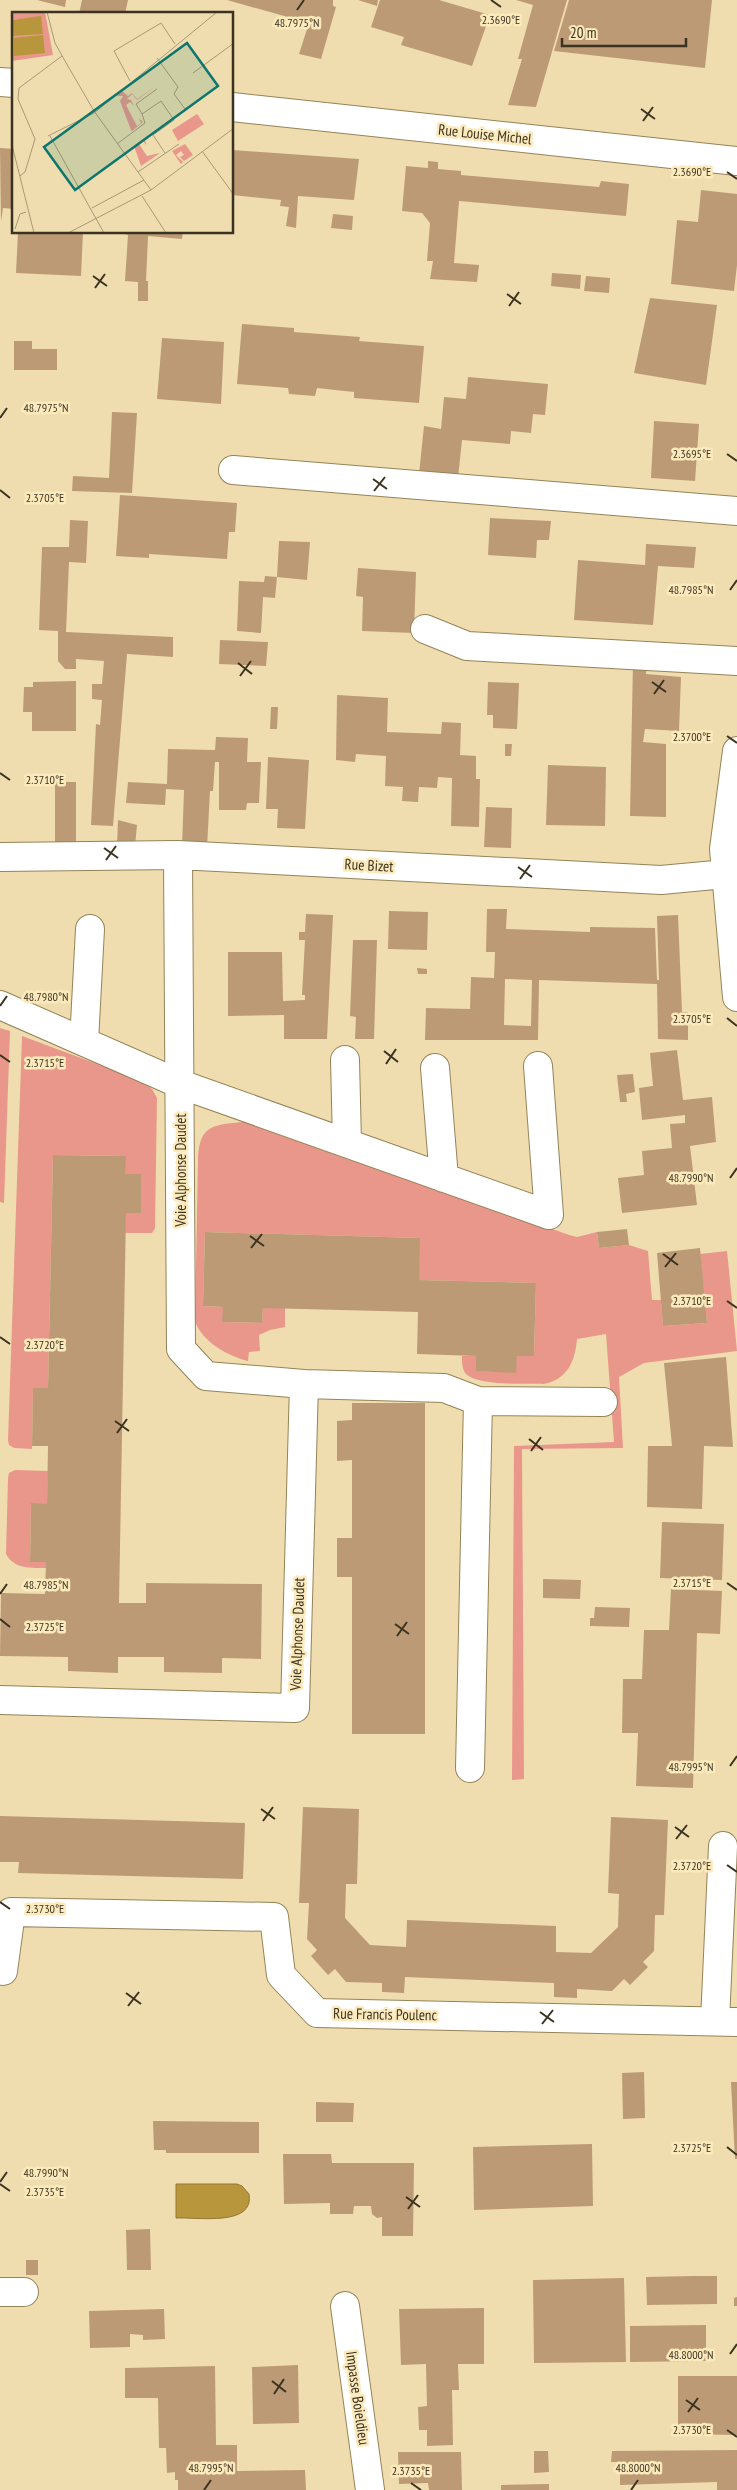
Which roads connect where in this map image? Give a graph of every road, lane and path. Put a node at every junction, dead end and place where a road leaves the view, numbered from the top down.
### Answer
1 (234, 107) edge
2 (737, 161) edge
3 (233, 470) dead end
4 (737, 512) edge
5 (425, 629) dead end
6 (737, 661) edge
7 (737, 751) edge
8 (178, 855) junction
9 (0, 857) edge
10 (731, 874) edge
11 (90, 929) dead end
12 (737, 997) edge
13 (0, 1006) edge
14 (84, 1042) junction
15 (345, 1060) dead end
16 (538, 1066) dead end
17 (435, 1068) dead end
18 (180, 1084) junction
19 (347, 1143) junction
20 (444, 1178) junction
21 (304, 1384) junction
22 (478, 1401) junction
23 (603, 1402) dead end
24 (0, 1700) edge
25 (470, 1768) dead end
26 (723, 1846) dead end
27 (4, 1971) dead end
28 (726, 2021) edge
29 (346, 2306) dead end
30 (370, 2490) edge

1 - 2 street, Rue Louise Michel
3 - 4 street
5 - 6 street
7 - 10 street
8 - 9 street, Rue Bizet
8 - 10 street, Rue Bizet
8 - 18 street, Voie Alphonse Daudet
10 - 12 street
11 - 14 street
13 - 14 street
14 - 18 street
15 - 19 street
16 - 20 street
17 - 20 street
18 - 19 street
18 - 21 street, Voie Alphonse Daudet
19 - 20 street
21 - 22 street, Voie Alphonse Daudet
21 - 24 street, Voie Alphonse Daudet
22 - 23 street, Voie Alphonse Daudet
22 - 25 street
26 - 28 street
27 - 28 street, Rue Francis Poulenc
29 - 30 street, Impasse Boieldieu

